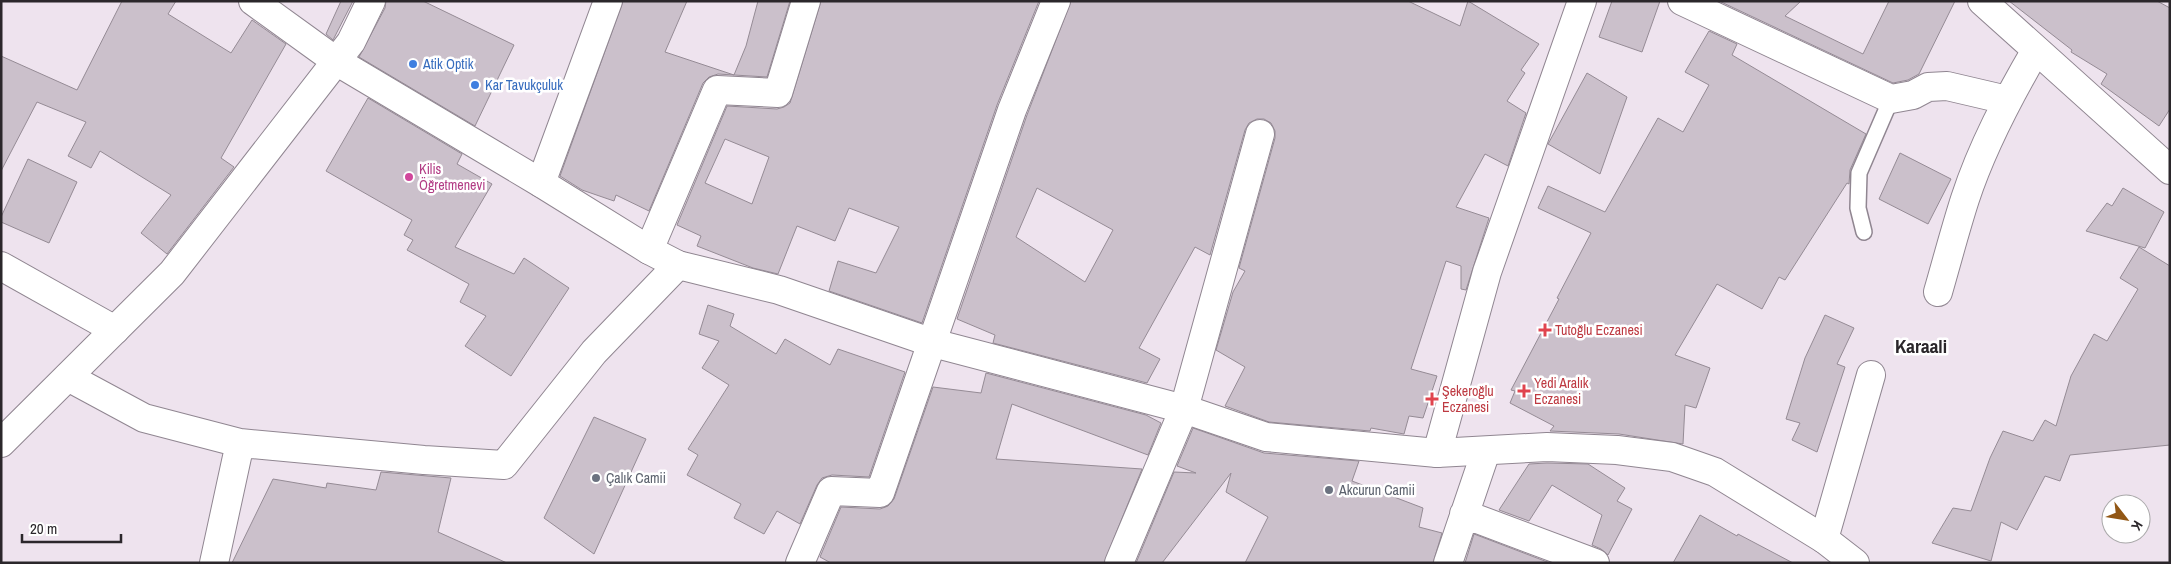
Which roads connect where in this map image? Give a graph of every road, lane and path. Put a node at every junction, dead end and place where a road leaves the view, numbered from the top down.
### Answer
1 (253, 1) edge
2 (372, 1) edge
3 (608, 1) edge
4 (806, 1) edge
5 (1056, 1) edge
6 (1582, 1) edge
7 (1682, 1) edge
8 (1982, 1) edge
9 (2036, 50) junction
10 (336, 61) junction
11 (1890, 98) junction
12 (2007, 100) junction
13 (1260, 134) dead end
14 (2170, 170) edge
15 (541, 183) junction
16 (1864, 232) dead end
17 (649, 250) junction
18 (678, 265) junction
19 (1, 266) edge
20 (1938, 292) dead end
21 (115, 330) junction
22 (933, 343) junction
23 (1871, 375) dead end
24 (68, 378) junction
25 (1184, 409) junction
26 (1, 443) edge
27 (240, 443) junction
28 (1486, 451) junction
29 (1437, 453) junction
30 (1464, 514) junction
31 (1824, 539) junction
32 (214, 563) edge
33 (800, 563) edge
34 (1119, 563) edge
35 (1448, 563) edge
36 (1595, 563) edge
37 (1855, 563) edge

1 - 10 street
2 - 10 street
3 - 15 street
4 - 17 street
5 - 22 street
6 - 29 street
7 - 11 street
8 - 9 street
9 - 12 street
9 - 14 street
10 - 15 street
10 - 21 street
11 - 12 street
11 - 16 lane
12 - 20 street
13 - 25 street
15 - 17 street
17 - 18 street
18 - 22 street
18 - 27 street
19 - 21 street
21 - 24 street
22 - 25 street
22 - 33 street
23 - 31 street
24 - 26 street
24 - 27 street
25 - 29 street
25 - 34 street
27 - 32 street
28 - 29 street
28 - 30 street
28 - 31 street
30 - 35 street
30 - 36 street
31 - 37 street

